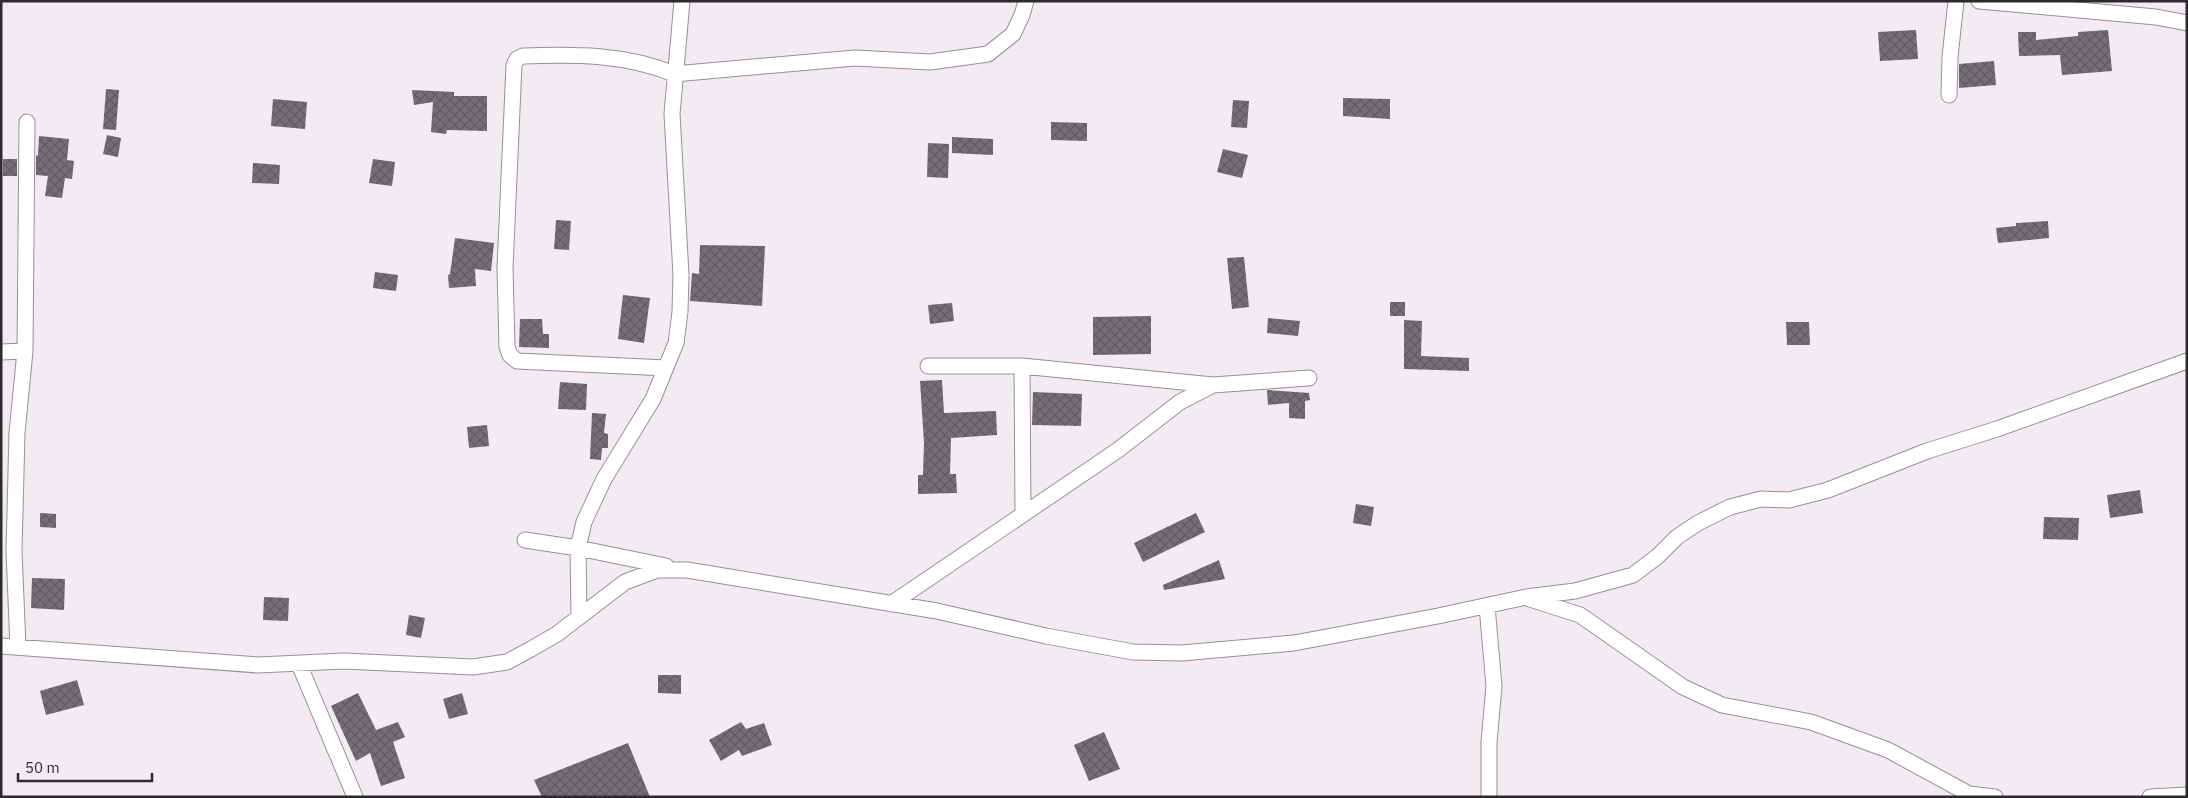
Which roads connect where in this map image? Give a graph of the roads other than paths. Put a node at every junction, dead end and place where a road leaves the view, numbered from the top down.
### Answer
1 (682, 1) edge
2 (1026, 1) edge
3 (1956, 1) edge
4 (1978, 1) edge
5 (2187, 22) edge
6 (674, 74) junction
7 (1949, 95) dead end
8 (26, 122) dead end
9 (25, 351) junction
10 (1, 352) edge
11 (2187, 361) edge
12 (928, 366) dead end
13 (1022, 366) junction
14 (666, 368) junction
15 (1309, 378) dead end
16 (1213, 385) junction
17 (1023, 514) junction
18 (525, 540) dead end
19 (578, 548) junction
20 (687, 570) junction
21 (1526, 597) junction
22 (891, 604) junction
23 (1488, 606) junction
24 (579, 616) junction
25 (1, 646) edge
26 (18, 647) junction
27 (299, 664) junction
28 (1969, 795) edge
29 (2187, 795) edge
30 (355, 797) edge
31 (1489, 797) edge
32 (1995, 797) edge
33 (2150, 797) edge

1 - 6 street
2 - 6 street
3 - 7 street
4 - 5 street
6 - 14 street
6 - 14 street
8 - 9 street
9 - 10 street
9 - 26 street
11 - 21 street
12 - 13 street
13 - 16 street
13 - 17 street
14 - 19 street
15 - 16 street
16 - 17 street
17 - 22 street
18 - 19 street
19 - 20 street
19 - 24 street
20 - 22 street
20 - 24 street
21 - 23 street
21 - 28 street
22 - 23 street
23 - 31 street
24 - 27 street
25 - 26 street
26 - 27 street
27 - 30 street
28 - 32 street
29 - 33 street

